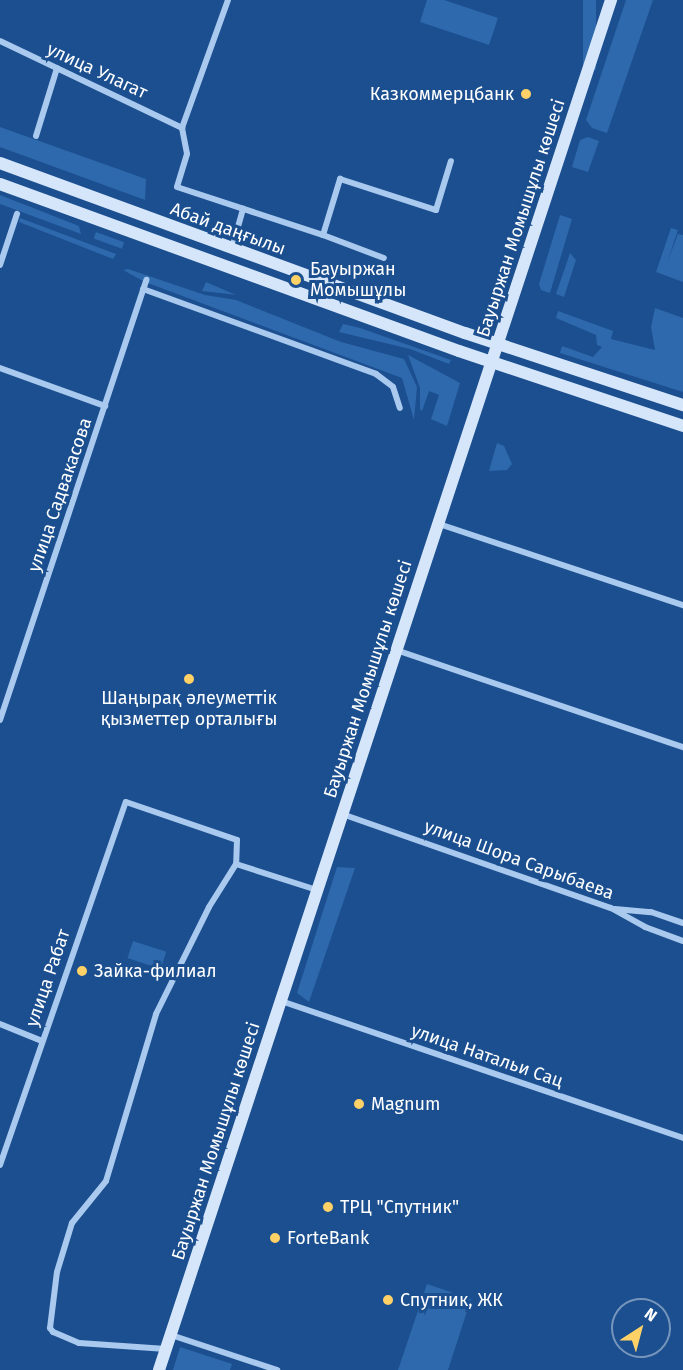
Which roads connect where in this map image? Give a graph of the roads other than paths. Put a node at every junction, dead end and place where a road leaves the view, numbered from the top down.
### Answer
1 (228, 0) edge
2 (611, 0) edge
3 (0, 41) edge
4 (57, 68) junction
5 (182, 128) junction
6 (36, 136) dead end
7 (451, 161) dead end
8 (0, 163) edge
9 (0, 184) edge
10 (243, 209) junction
11 (17, 214) dead end
12 (323, 235) junction
13 (231, 249) junction
14 (384, 258) dead end
15 (0, 265) edge
16 (146, 280) dead end
17 (143, 289) junction
18 (498, 344) junction
19 (492, 362) junction
20 (0, 368) edge
21 (683, 405) edge
22 (105, 406) junction
23 (400, 408) dead end
24 (683, 426) edge
25 (439, 524) junction
26 (683, 605) edge
27 (396, 650) junction
28 (3, 703) edge
29 (0, 720) edge
30 (683, 747) edge
31 (342, 814) junction
32 (236, 864) junction
33 (318, 890) junction
34 (611, 908) junction
35 (683, 923) edge
36 (683, 941) edge
37 (281, 1002) junction
38 (0, 1024) edge
39 (42, 1041) junction
40 (683, 1138) edge
41 (0, 1165) edge
42 (170, 1335) junction
43 (166, 1349) junction
44 (159, 1370) edge
45 (277, 1370) edge

1 - 5 street
2 - 18 main road, Бауыржан Момышұлы көшесі
3 - 4 street, улица Улагат
4 - 5 street, улица Улагат
4 - 6 street
5 - 10 street
7 - 12 street
8 - 13 main road, Абай даңғылы
9 - 19 main road, Абай даңғылы
10 - 12 street
10 - 13 street
11 - 15 street
12 - 14 street
13 - 18 main road, Абай даңғылы
16 - 17 street, улица Садвакасова
17 - 22 street, улица Садвакасова
17 - 23 street
18 - 19 main road, Бауыржан Момышұлы көшесі
18 - 21 main road, Абай даңғылы
19 - 24 main road, Абай даңғылы
19 - 25 main road, Бауыржан Момышұлы көшесі
20 - 22 street
22 - 28 street, улица Садвакасова
25 - 26 street
25 - 27 main road, Бауыржан Момышұлы көшесі
27 - 30 street
27 - 31 main road, Бауыржан Момышұлы көшесі
28 - 29 street, улица Садвакасова
31 - 33 main road, Бауыржан Момышұлы көшесі
31 - 34 street, улица Шора Сарыбаева
32 - 33 street
32 - 39 street, улица Рабат
32 - 43 street
33 - 37 main road, Бауыржан Момышұлы көшесі
34 - 35 street
34 - 36 street, улица Шора Сарыбаева
37 - 40 street, улица Натальи Сац
37 - 42 main road, Бауыржан Момышұлы көшесі
38 - 39 street
39 - 41 street, улица Рабат
42 - 43 main road, Бауыржан Момышұлы көшесі
42 - 45 street
43 - 44 main road, Бауыржан Момышұлы көшесі

